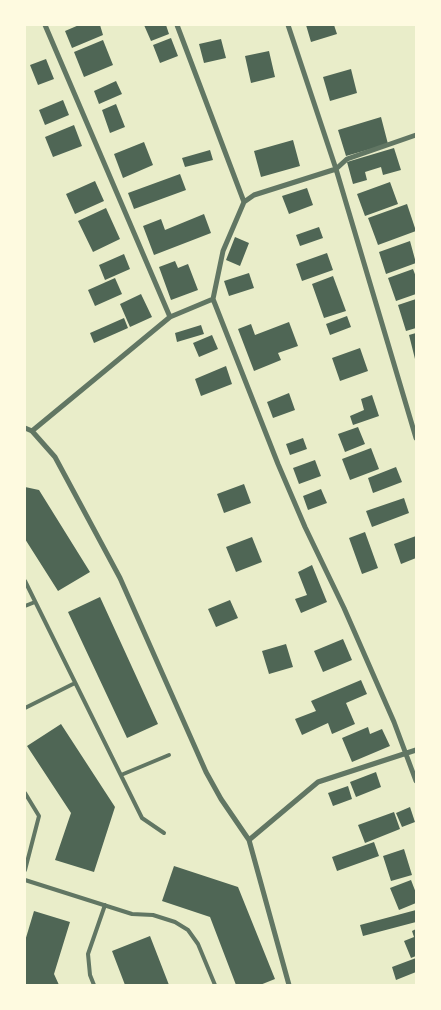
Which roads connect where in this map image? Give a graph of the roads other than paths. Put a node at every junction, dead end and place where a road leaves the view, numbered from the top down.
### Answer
1 (45, 25) edge
2 (177, 25) edge
3 (288, 25) edge
4 (416, 135) edge
5 (336, 169) junction
6 (244, 202) junction
7 (214, 299) junction
8 (170, 318) junction
9 (25, 428) edge
10 (32, 431) junction
11 (416, 438) edge
12 (25, 581) edge
13 (35, 602) junction
14 (25, 606) edge
15 (75, 683) junction
16 (25, 708) edge
17 (416, 750) edge
18 (406, 753) junction
19 (169, 755) dead end
20 (121, 775) junction
21 (416, 781) edge
22 (25, 793) edge
23 (164, 833) dead end
24 (249, 840) junction
25 (25, 870) edge
26 (25, 880) edge
27 (105, 905) junction
28 (94, 985) edge
29 (215, 985) edge
30 (289, 985) edge

1 - 8 street
2 - 6 street
3 - 5 street
4 - 5 street
5 - 6 street
5 - 11 street
6 - 7 street
7 - 8 street
7 - 18 street
8 - 10 street
9 - 10 street
10 - 24 street
12 - 13 lane
13 - 14 lane
13 - 15 lane
15 - 16 lane
15 - 20 lane
17 - 18 street
18 - 21 street
18 - 24 street
19 - 20 lane
20 - 23 lane
22 - 25 lane
24 - 30 street
26 - 27 lane
27 - 28 lane
27 - 29 lane

